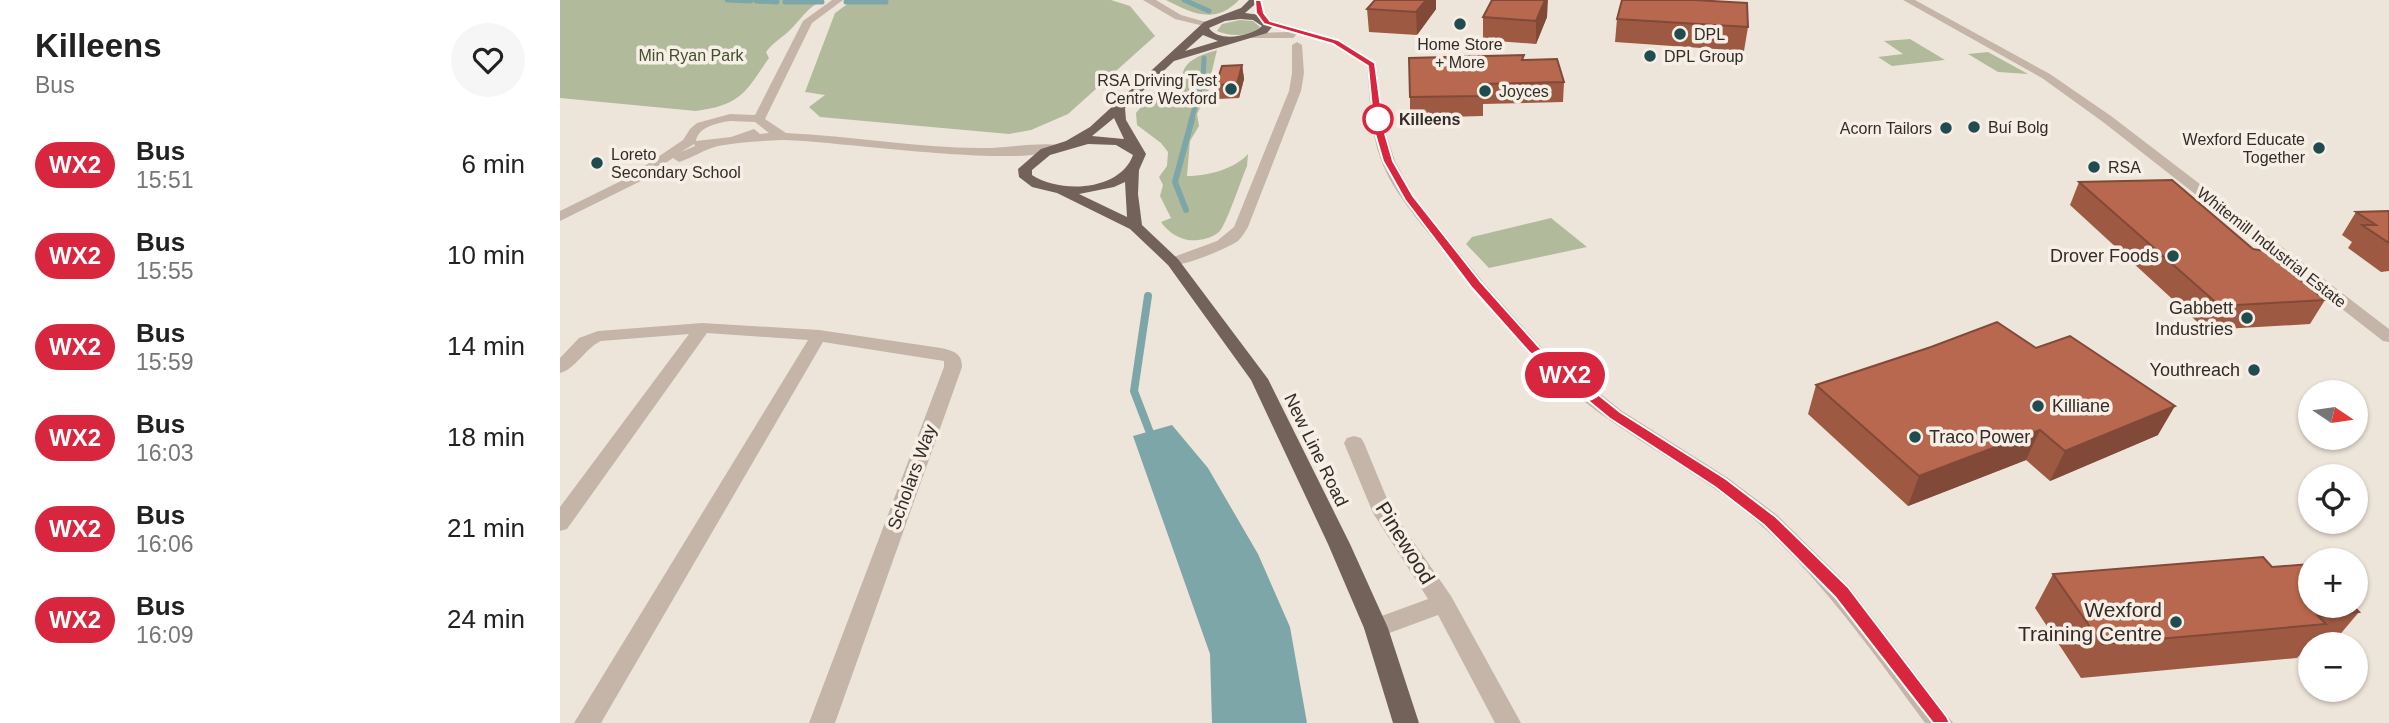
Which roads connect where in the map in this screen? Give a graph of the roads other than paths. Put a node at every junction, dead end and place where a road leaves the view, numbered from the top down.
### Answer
1 (838, 0) edge
2 (1148, 0) edge
3 (1257, 0) edge
4 (1908, 0) edge
5 (1224, 18) junction
6 (1265, 21) junction
7 (1206, 26) junction
8 (1254, 36) junction
9 (1234, 39) junction
10 (1302, 40) junction
11 (1168, 60) junction
12 (768, 97) junction
13 (1119, 107) junction
14 (731, 118) junction
15 (761, 122) junction
16 (781, 135) junction
17 (744, 138) junction
18 (690, 141) junction
19 (1071, 143) junction
20 (709, 145) junction
21 (1056, 147) junction
22 (1134, 147) junction
23 (986, 154) junction
24 (1133, 171) junction
25 (1026, 177) junction
26 (633, 178) junction
27 (1062, 191) junction
28 (560, 216) edge
29 (1135, 226) junction
30 (1172, 262) junction
31 (2380, 322) edge
32 (702, 328) junction
33 (819, 335) junction
34 (2389, 337) edge
35 (560, 368) edge
36 (1354, 443) dead end
37 (560, 523) edge
38 (1443, 603) junction
39 (1377, 628) junction
40 (587, 723) edge
41 (822, 723) edge
42 (1406, 723) edge
43 (1508, 723) edge
44 (1940, 723) edge

1 - 12 street
2 - 7 street
3 - 5 main road
3 - 6 main road
4 - 31 street, Whitemill Industrial Estate
5 - 6 main road
5 - 7 main road
6 - 8 main road
6 - 10 street
7 - 9 main road
7 - 11 main road
8 - 9 main road
8 - 10 street
9 - 11 main road
10 - 30 street
10 - 44 street
11 - 13 main road
12 - 14 street
12 - 15 street
13 - 19 main road
13 - 22 main road
14 - 15 street
14 - 18 street
15 - 16 street
15 - 17 street
16 - 17 street
16 - 23 street
17 - 20 street
18 - 20 street
18 - 26 street
19 - 21 main road
19 - 22 main road
20 - 26 street
21 - 23 street
21 - 25 main road
22 - 24 main road
23 - 25 street
24 - 27 main road
24 - 29 main road
25 - 27 main road, New Line Road
26 - 28 street
27 - 29 main road, New Line Road
29 - 30 main road, New Line Road
30 - 39 main road, New Line Road
31 - 34 street, Whitemill Industrial Estate
32 - 33 street, Scholars Way
32 - 35 street, Scholars Way
32 - 37 street
33 - 40 street
33 - 41 street, Scholars Way
36 - 38 street, Pinewood
38 - 39 street, Pinewood
38 - 43 street, Pinewood
39 - 42 main road, New Line Road

